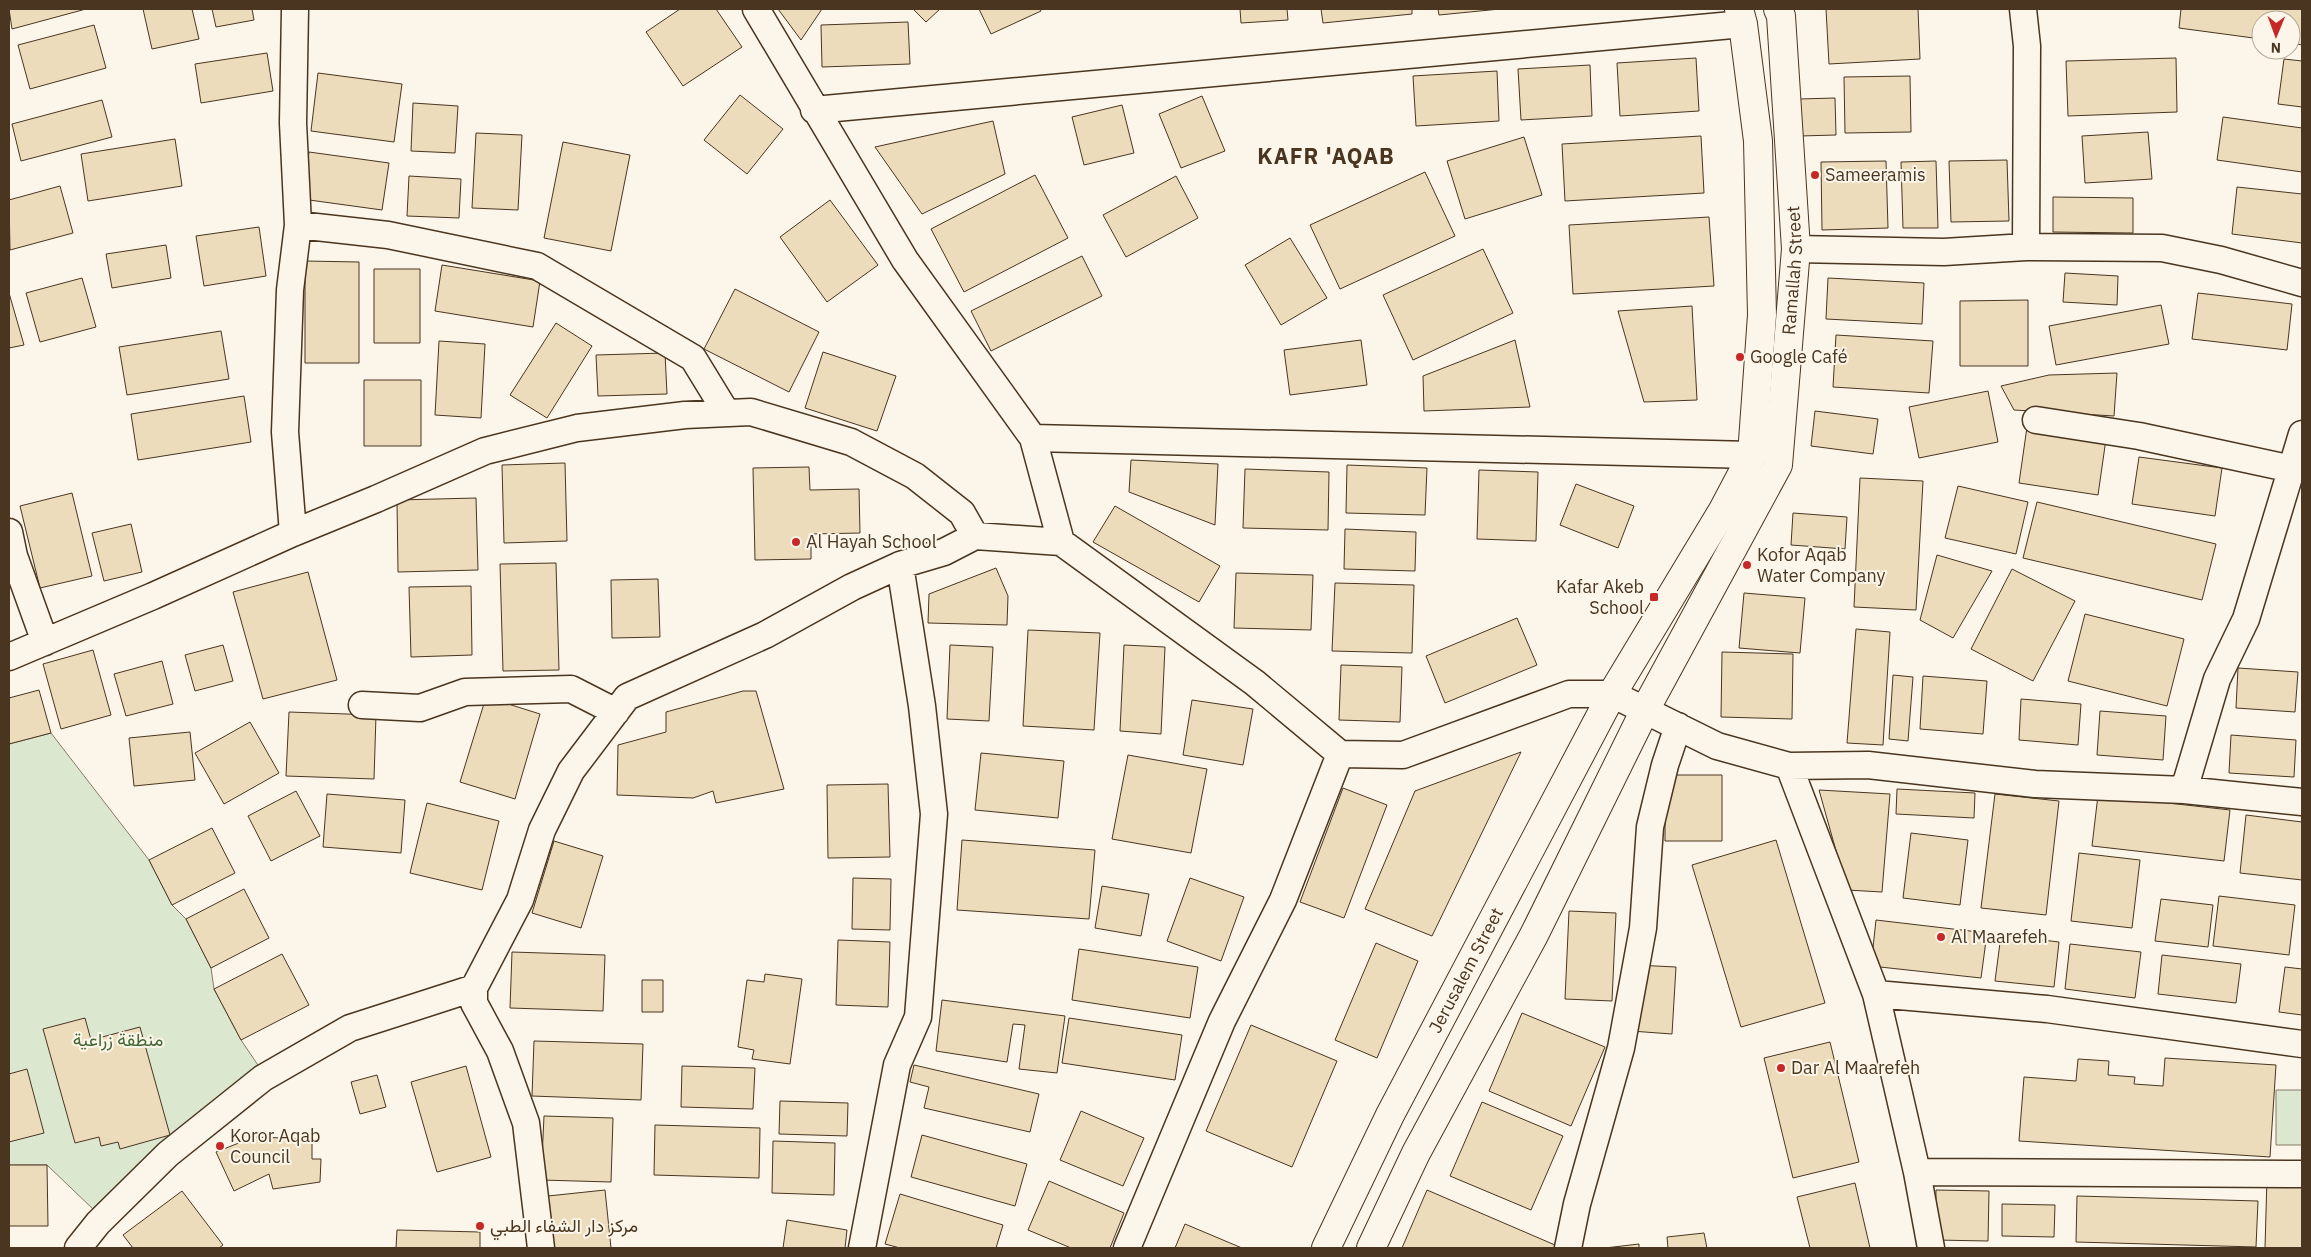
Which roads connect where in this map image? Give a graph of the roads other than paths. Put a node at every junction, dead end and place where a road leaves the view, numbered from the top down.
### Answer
1 (295, 9) edge
2 (756, 9) edge
3 (1778, 9) edge
4 (2023, 9) edge
5 (1741, 16) edge
6 (814, 110) junction
7 (298, 225) junction
8 (2026, 247) junction
9 (1796, 249) junction
10 (2302, 283) edge
11 (726, 412) junction
12 (2036, 420) dead end
13 (2302, 434) edge
14 (1033, 438) junction
15 (1752, 455) junction
16 (2292, 469) junction
17 (9, 532) edge
18 (293, 533) junction
19 (975, 536) junction
20 (1061, 542) junction
21 (900, 565) junction
22 (45, 642) junction
23 (9, 657) edge
24 (1612, 694) junction
25 (362, 705) dead end
26 (1644, 710) junction
27 (616, 712) junction
28 (1678, 726) junction
29 (1340, 754) junction
30 (1789, 766) junction
31 (2184, 790) junction
32 (2302, 802) edge
33 (474, 988) junction
34 (1876, 994) junction
35 (2302, 1044) edge
36 (1917, 1172) junction
37 (2302, 1174) edge
38 (78, 1248) edge
39 (541, 1248) edge
40 (862, 1248) edge
41 (1127, 1248) edge
42 (1326, 1248) edge
43 (1371, 1248) edge
44 (1568, 1248) edge
45 (1931, 1248) edge

1 - 7 street
2 - 6 street
3 - 9 main road, Ramallah Street
4 - 8 street
5 - 6 street
5 - 15 main road, Ramallah Street
6 - 14 street
7 - 11 street
7 - 18 street
8 - 9 street
8 - 10 street
9 - 26 main road, Ramallah Street
11 - 18 street
11 - 19 street
12 - 16 street
13 - 16 street
14 - 15 street
14 - 20 street
15 - 24 main road, Ramallah Street
16 - 31 street
17 - 22 street
18 - 22 street
19 - 20 street
19 - 21 street
20 - 29 street
21 - 27 street
21 - 40 street
22 - 23 street
24 - 26 street
24 - 29 street
24 - 42 main road, Jerusalem Street
25 - 27 street
26 - 28 street
26 - 43 main road
27 - 33 street
28 - 30 street
28 - 44 street
29 - 41 street
30 - 31 street
30 - 34 street
31 - 32 street
33 - 38 street
33 - 39 street
34 - 35 street
34 - 36 street
36 - 37 street
36 - 45 street

